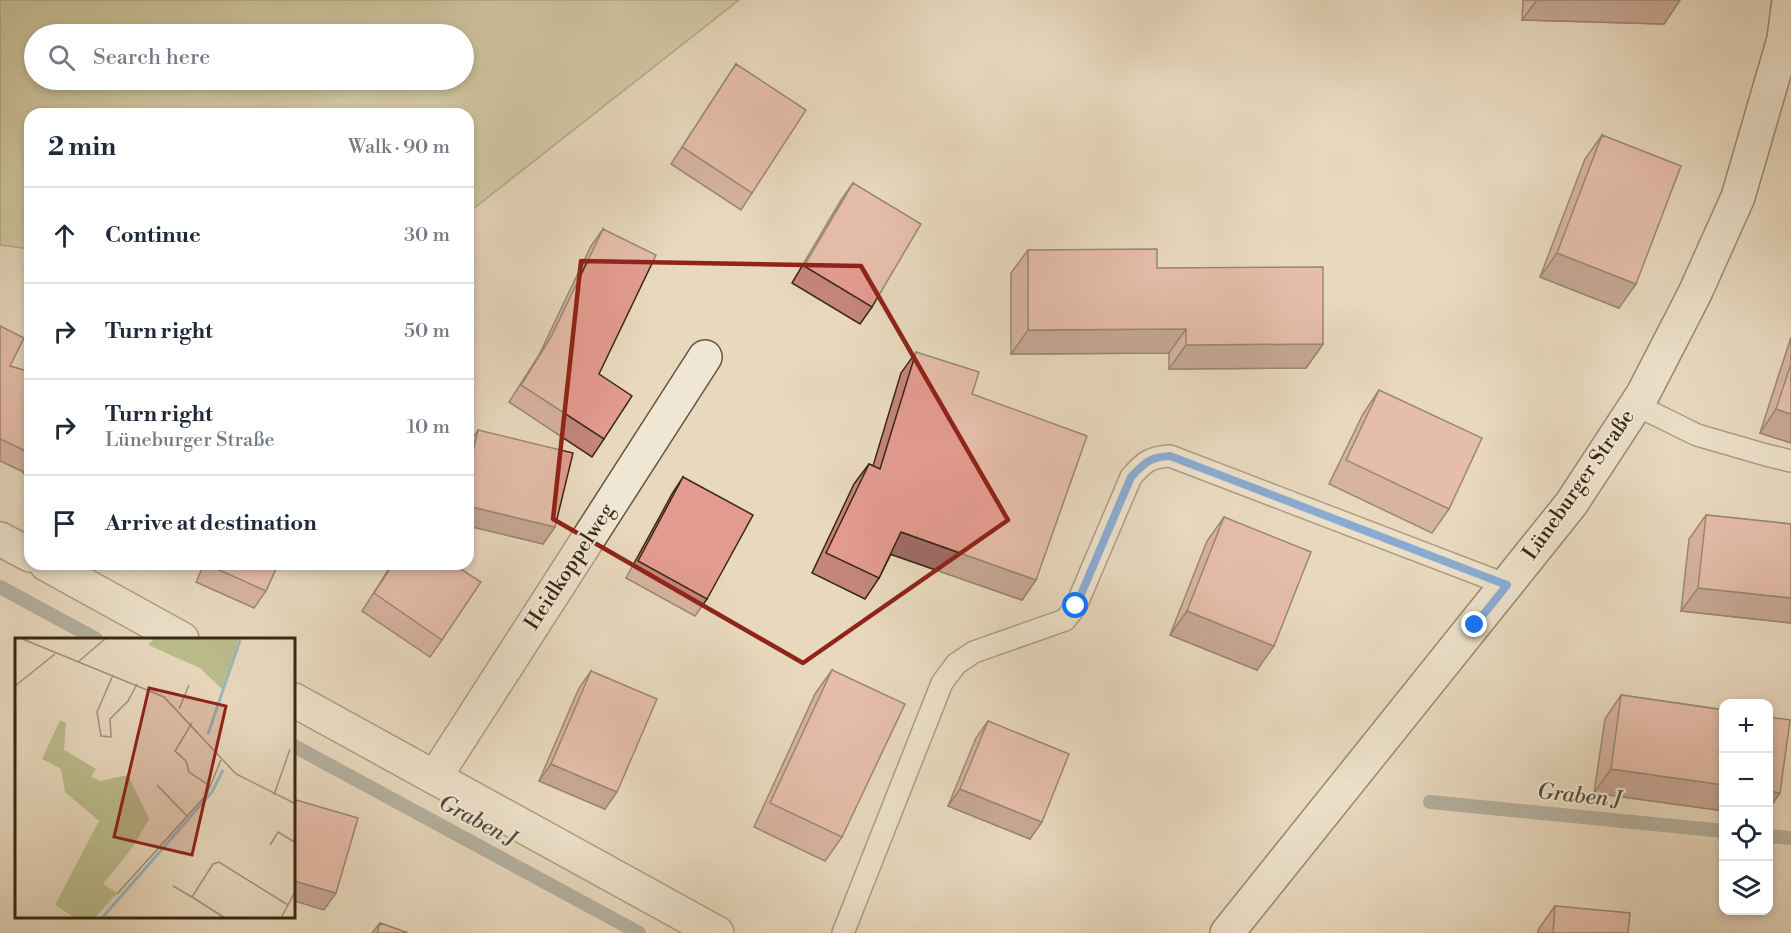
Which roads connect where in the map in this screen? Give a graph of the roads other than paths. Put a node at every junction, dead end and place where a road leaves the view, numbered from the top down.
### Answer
1 (1789, 0) edge
2 (705, 357) dead end
3 (1636, 405) junction
4 (1791, 460) edge
5 (0, 539) edge
6 (24, 552) edge
7 (57, 570) edge
8 (1507, 585) junction
9 (180, 638) edge
10 (296, 701) edge
11 (435, 777) junction
12 (717, 933) edge
13 (843, 933) edge
14 (1227, 933) edge

1 - 3 street, Lüneburger Straße
2 - 11 street, Heidkoppelweg
3 - 4 lane
3 - 8 street, Lüneburger Straße
5 - 6 street
7 - 9 street
8 - 13 lane
8 - 14 street, Lüneburger Straße
10 - 11 street
11 - 12 street

